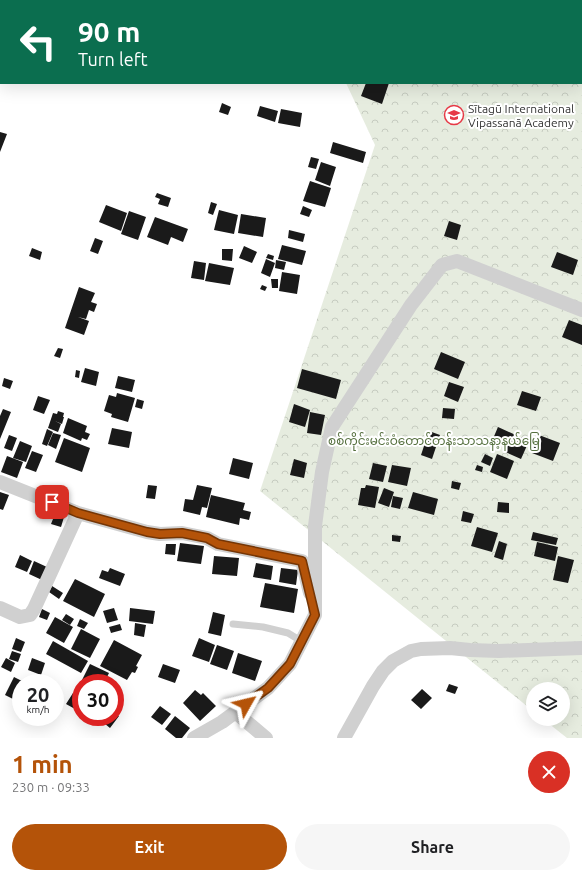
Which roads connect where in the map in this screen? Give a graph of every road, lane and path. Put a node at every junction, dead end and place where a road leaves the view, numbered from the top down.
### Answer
1 (582, 310) edge
2 (0, 482) edge
3 (78, 513) junction
4 (0, 608) edge
5 (315, 615) junction
6 (233, 624) dead end
7 (302, 641) junction
8 (582, 648) edge
9 (235, 712) junction
10 (194, 738) edge
11 (266, 738) edge
12 (344, 738) edge

1 - 5 street
2 - 3 street
3 - 4 street
3 - 5 street
5 - 7 street
6 - 7 lane
7 - 9 street
8 - 12 street
9 - 10 street
9 - 11 street

